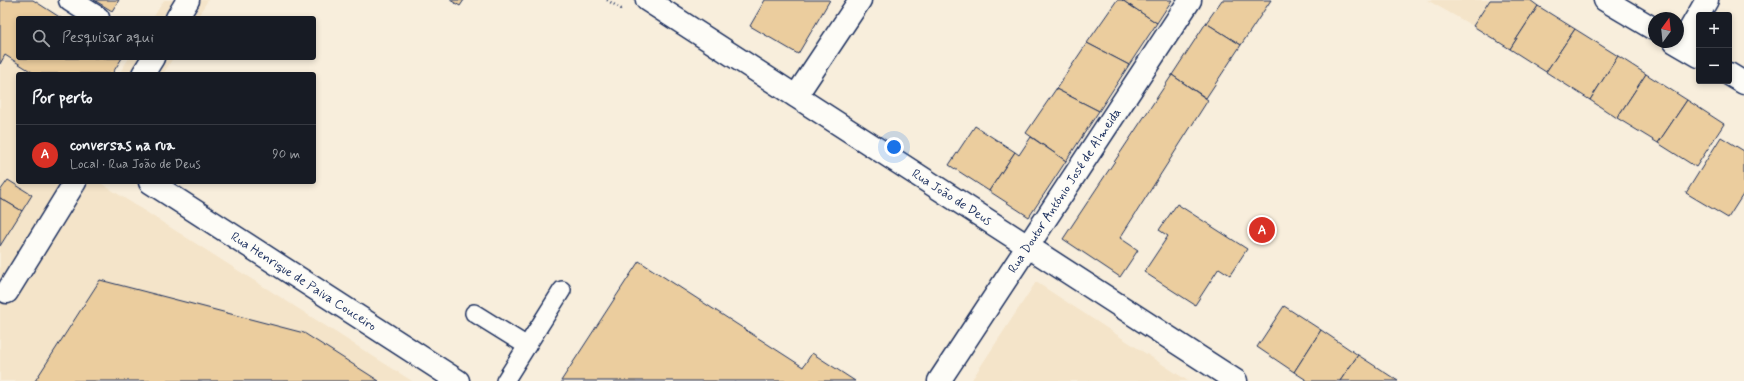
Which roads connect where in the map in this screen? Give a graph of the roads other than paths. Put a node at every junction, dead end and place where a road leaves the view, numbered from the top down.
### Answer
1 (70, 0) edge
2 (188, 0) edge
3 (647, 0) edge
4 (860, 0) edge
5 (1190, 0) edge
6 (1605, 0) edge
7 (1707, 0) edge
8 (95, 16) edge
9 (178, 16) edge
10 (1648, 25) edge
11 (1684, 35) edge
12 (1684, 47) edge
13 (1696, 54) edge
14 (152, 60) edge
15 (144, 72) edge
16 (1732, 76) edge
17 (1744, 83) edge
18 (796, 96) junction
19 (74, 184) edge
20 (153, 184) edge
21 (1027, 247) junction
22 (562, 290) dead end
23 (7, 292) dead end
24 (474, 313) dead end
25 (526, 346) junction
26 (458, 381) edge
27 (505, 381) edge
28 (939, 381) edge
29 (1236, 381) edge

1 - 8 street
2 - 9 street
3 - 18 street, Rua João de Deus
4 - 18 street
5 - 21 street, Rua Doutor António José de Almeida
6 - 10 street
7 - 11 street
12 - 13 street
14 - 15 street
16 - 17 street
18 - 21 street, Rua João de Deus
19 - 23 street
20 - 26 street, Rua Henrique de Paiva Couceiro
21 - 28 street, Rua Doutor António José de Almeida
21 - 29 street, Rua João de Deus
22 - 25 lane
24 - 25 lane
25 - 27 lane

